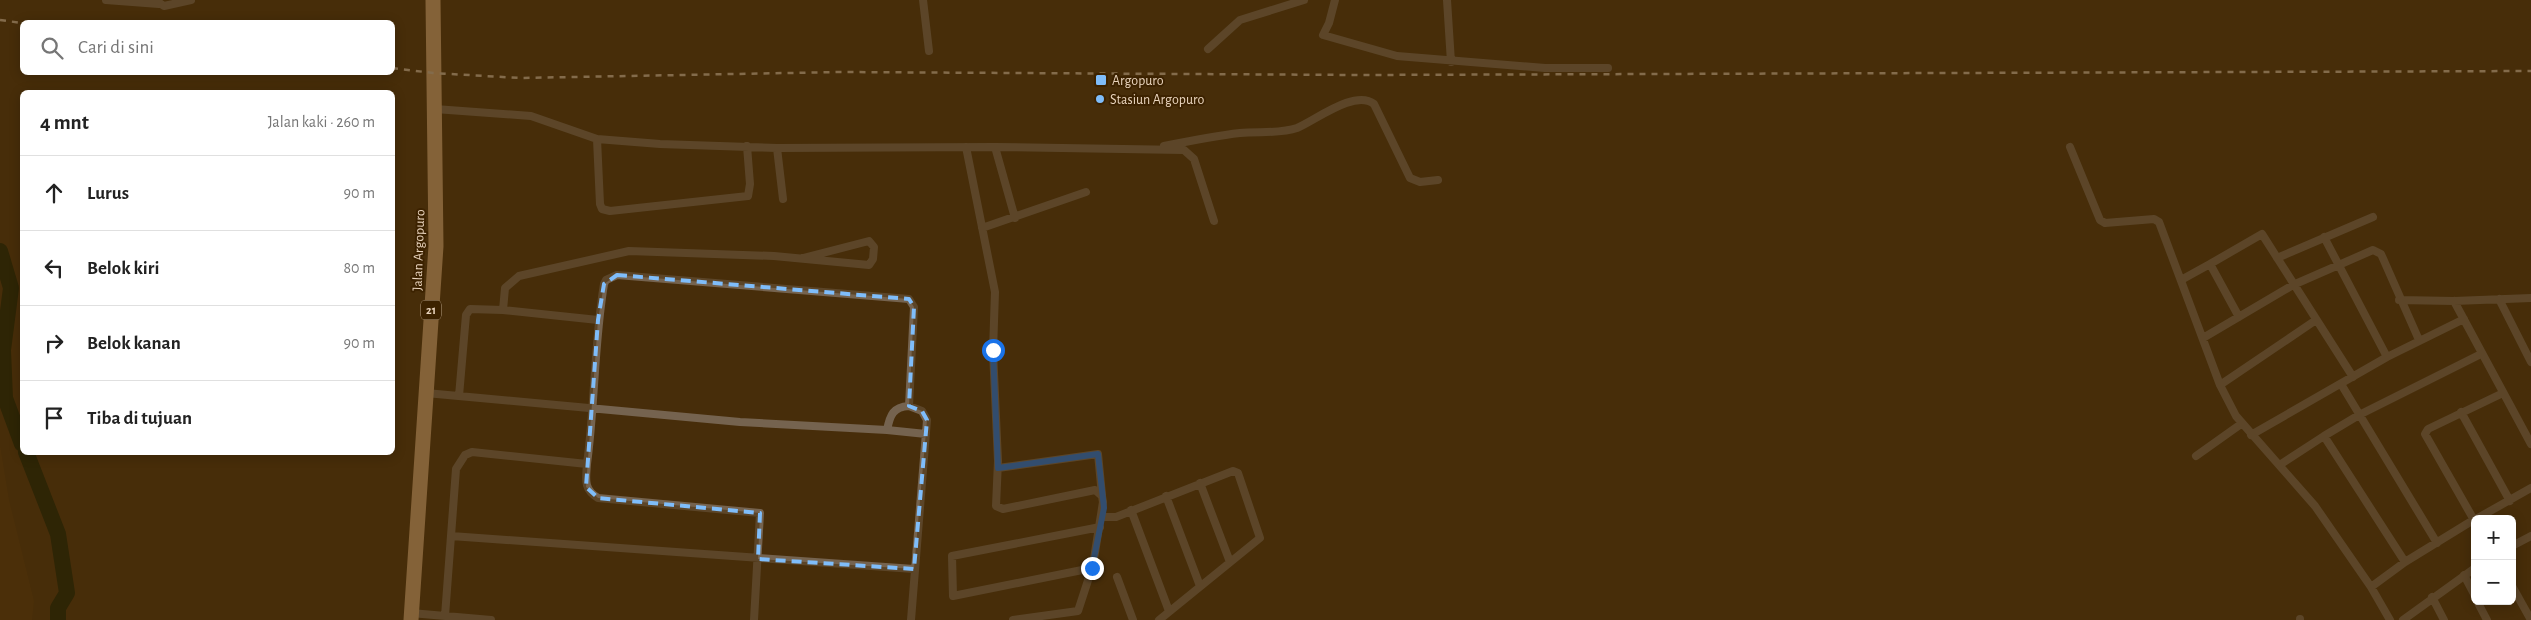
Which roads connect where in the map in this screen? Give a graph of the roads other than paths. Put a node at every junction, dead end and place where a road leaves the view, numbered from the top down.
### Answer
1 (106, 0) edge
2 (191, 0) edge
3 (433, 0) edge
4 (923, 0) edge
5 (1304, 0) edge
6 (1335, 0) edge
7 (1447, 0) edge
8 (158, 2) edge
9 (1208, 49) dead end
10 (929, 52) dead end
11 (1451, 62) junction
12 (1608, 68) dead end
13 (434, 109) junction
14 (597, 139) junction
15 (747, 146) junction
16 (2070, 146) dead end
17 (966, 147) junction
18 (995, 147) junction
19 (778, 148) junction
20 (1147, 149) junction
21 (1438, 180) dead end
22 (1086, 192) dead end
23 (783, 199) dead end
24 (2373, 217) dead end
25 (1015, 218) junction
26 (1214, 220) dead end
27 (982, 228) junction
28 (2324, 237) junction
29 (803, 258) junction
30 (2277, 258) junction
31 (2210, 264) junction
32 (2337, 265) junction
33 (2181, 280) junction
34 (2293, 286) junction
35 (2531, 298) edge
36 (2499, 299) junction
37 (2399, 300) junction
38 (2454, 301) junction
39 (503, 310) junction
40 (2239, 317) junction
41 (2464, 319) junction
42 (598, 320) junction
43 (2316, 320) junction
44 (2203, 338) junction
45 (2419, 340) junction
46 (2481, 354) junction
47 (2387, 357) junction
48 (2531, 362) edge
49 (2353, 377) junction
50 (2342, 384) junction
51 (2220, 385) junction
52 (426, 393) junction
53 (2503, 393) junction
54 (459, 396) junction
55 (909, 406) junction
56 (594, 408) junction
57 (2461, 412) junction
58 (2359, 415) junction
59 (2242, 424) junction
60 (888, 430) junction
61 (926, 434) junction
62 (2251, 435) junction
63 (2324, 436) junction
64 (2531, 444) edge
65 (2196, 456) dead end
66 (587, 464) junction
67 (2280, 464) junction
68 (998, 468) junction
69 (1200, 483) junction
70 (2531, 488) edge
71 (1102, 496) junction
72 (1166, 496) junction
73 (2510, 501) junction
74 (1131, 510) junction
75 (2473, 515) edge
76 (2483, 515) edge
77 (1102, 516) junction
78 (2471, 522) edge
79 (1100, 527) junction
80 (451, 536) junction
81 (2531, 536) edge
82 (2437, 543) junction
83 (2516, 544) edge
84 (758, 559) junction
85 (1230, 562) junction
86 (2405, 562) junction
87 (1092, 568) junction
88 (914, 569) junction
89 (2471, 571) edge
90 (2464, 575) junction
91 (1117, 577) dead end
92 (1200, 586) junction
93 (2371, 588) junction
94 (2471, 588) edge
95 (2516, 593) edge
96 (2432, 597) junction
97 (2479, 605) edge
98 (1078, 610) junction
99 (1169, 611) junction
100 (446, 616) junction
101 (411, 617) edge
102 (492, 620) edge
103 (754, 620) edge
104 (911, 620) edge
105 (1013, 620) edge
106 (1078, 620) edge
107 (1133, 620) edge
108 (1159, 620) edge
109 (2390, 620) edge
110 (2403, 620) edge
111 (2444, 620) edge
112 (2487, 620) edge
113 (2531, 620) edge

1 - 8 street
2 - 8 street
3 - 13 highway, Jalan Argopuro / 21
4 - 10 street
5 - 9 street
6 - 11 street
7 - 11 street
11 - 12 street
13 - 14 street
13 - 52 highway, Jalan Argopuro / 21
14 - 15 street
14 - 15 street
15 - 19 street
16 - 33 street
17 - 18 street
17 - 19 street
17 - 27 street
18 - 20 street
18 - 25 street
19 - 23 street
20 - 21 street
20 - 26 street
22 - 25 street
24 - 28 street
25 - 27 street
27 - 68 street
28 - 30 street
28 - 32 street
29 - 29 street
29 - 39 street
30 - 31 street
30 - 34 street
31 - 33 street
31 - 40 street
32 - 34 street
32 - 37 street
32 - 47 street
33 - 44 street
34 - 40 street
34 - 43 street
35 - 36 street
36 - 38 street
36 - 48 street
37 - 38 street
37 - 45 street
38 - 41 street
39 - 42 street
39 - 54 street
40 - 44 street
41 - 45 street
41 - 46 street
42 - 55 street
42 - 56 street
43 - 49 street
43 - 51 street
44 - 51 street
45 - 47 street
46 - 53 street
46 - 58 street
47 - 49 street
49 - 50 street
50 - 58 street
50 - 62 street
51 - 59 street
52 - 54 street
52 - 101 highway, Jalan Argopuro / 21
53 - 57 street
53 - 64 street
54 - 56 street
55 - 60 street
55 - 61 street
56 - 60 street
56 - 66 street
57 - 73 street
57 - 75 street
58 - 63 street
58 - 82 street
59 - 62 street
59 - 65 street
60 - 61 street
61 - 88 street
62 - 67 street
63 - 67 street
63 - 86 street
66 - 80 street
66 - 84 street
67 - 93 street
68 - 71 street
68 - 71 street
69 - 72 street
69 - 85 street
69 - 85 street
70 - 73 street
71 - 77 street
72 - 74 street
72 - 92 street
73 - 76 street
74 - 77 street
74 - 99 street
77 - 79 street
78 - 82 street
79 - 87 street
79 - 87 street
80 - 84 street
80 - 100 street
81 - 83 street
82 - 86 street
84 - 88 street
84 - 103 street
85 - 92 street
86 - 93 street
87 - 98 street
88 - 104 street
89 - 90 street
90 - 94 street
90 - 96 street
91 - 107 street
92 - 99 street
93 - 109 street
95 - 113 street
96 - 110 street
96 - 111 street
97 - 112 street
98 - 105 street
98 - 106 street
99 - 108 street
100 - 101 street
100 - 102 street

